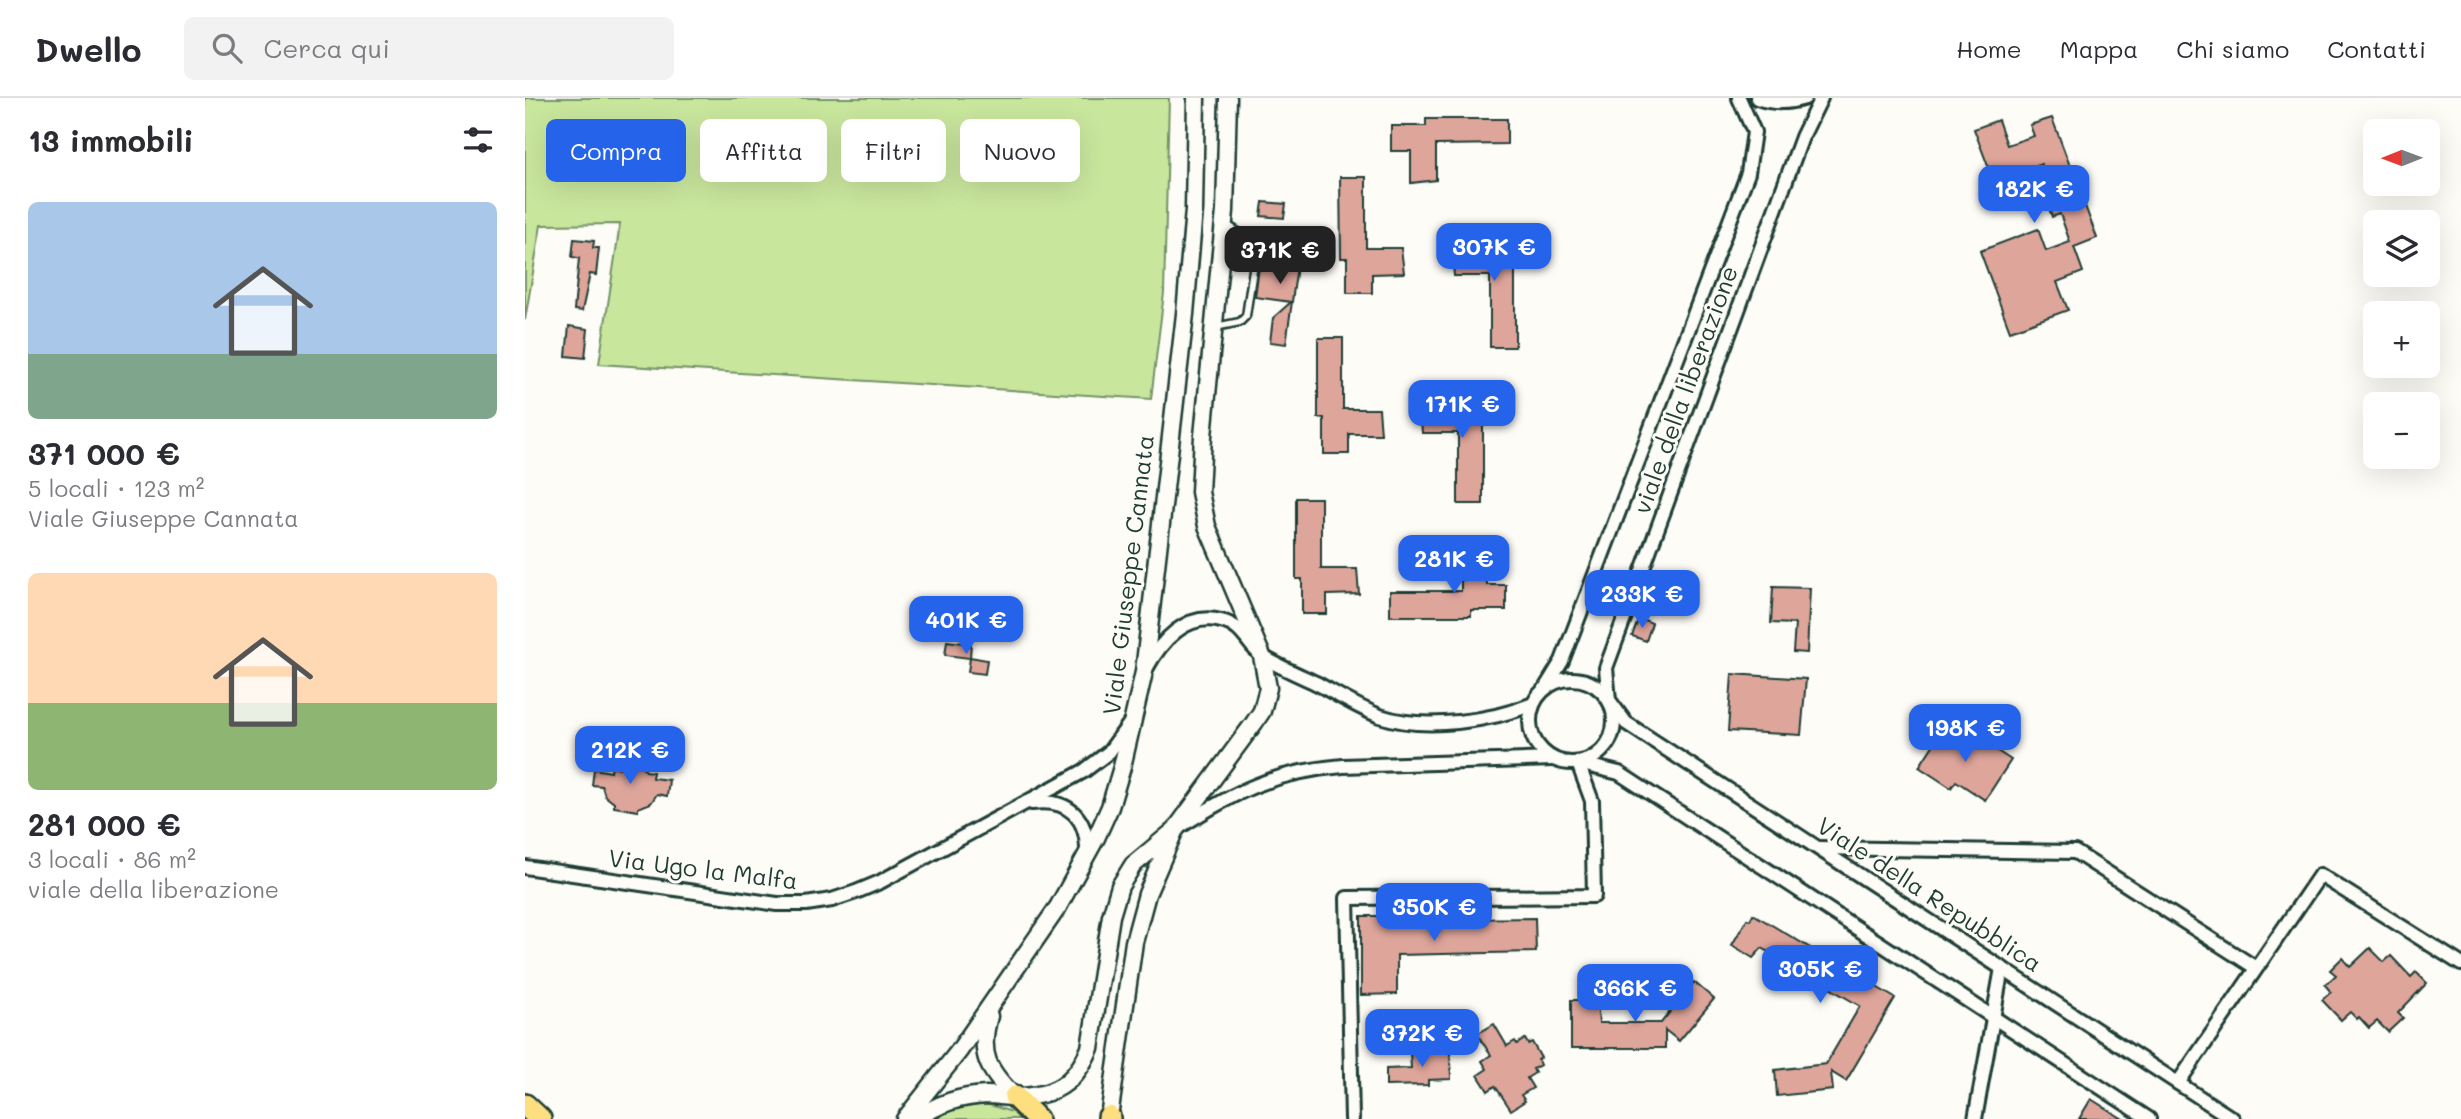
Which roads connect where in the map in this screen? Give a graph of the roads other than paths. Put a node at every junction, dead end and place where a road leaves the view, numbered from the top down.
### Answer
1 (1196, 98) edge
2 (1228, 98) edge
3 (1739, 98) edge
4 (1757, 98) edge
5 (1805, 98) edge
6 (1821, 98) edge
7 (1223, 223) junction
8 (1185, 314) junction
9 (1214, 323) junction
10 (1262, 656) junction
11 (1145, 673) junction
12 (1546, 687) junction
13 (1609, 699) junction
14 (1533, 704) junction
15 (1136, 713) junction
16 (1553, 759) junction
17 (1578, 763) junction
18 (1021, 806) junction
19 (1175, 830) junction
20 (1819, 848) junction
21 (1087, 856) junction
22 (525, 867) edge
23 (2461, 964) edge
24 (2002, 968) junction
25 (2256, 968) junction
26 (998, 997) junction
27 (1993, 1017) junction
28 (2178, 1083) junction
29 (1015, 1097) junction
30 (525, 1105) edge
31 (1109, 1118) edge
32 (540, 1119) edge
33 (905, 1119) edge
34 (917, 1119) edge
35 (1037, 1119) edge
36 (1352, 1119) edge
37 (1975, 1119) edge
38 (2147, 1119) edge
39 (2233, 1119) edge

1 - 8 street, Viale Giuseppe Cannata
2 - 7 street
3 - 12 street, viale della liberazione
4 - 5 street
6 - 13 street, viale della liberazione
7 - 9 street
7 - 9 lane
8 - 9 street
8 - 11 street, Viale Giuseppe Cannata
9 - 10 street
10 - 11 street
10 - 14 street
10 - 19 street
11 - 15 street, Viale Giuseppe Cannata
12 - 13 street
12 - 14 street
13 - 17 street
13 - 20 street, Viale della Repubblica
14 - 16 street
15 - 18 street, Via Ugo la Malfa
15 - 21 street, Viale Giuseppe Cannata
16 - 17 street
16 - 19 street
17 - 27 street
17 - 36 street
18 - 21 street, Via Ugo la Malfa
18 - 22 street, Via Ugo la Malfa
19 - 29 street
19 - 31 street
20 - 24 street, Viale della Repubblica
20 - 25 street
21 - 26 street, Viale Giuseppe Cannata
23 - 25 street
24 - 27 street
24 - 28 street, Viale della Repubblica
25 - 28 street
26 - 29 street
26 - 33 street, Viale Giuseppe Cannata
27 - 37 street
27 - 38 street
28 - 39 street, Viale della Repubblica
29 - 34 street
29 - 35 highway
30 - 32 highway

